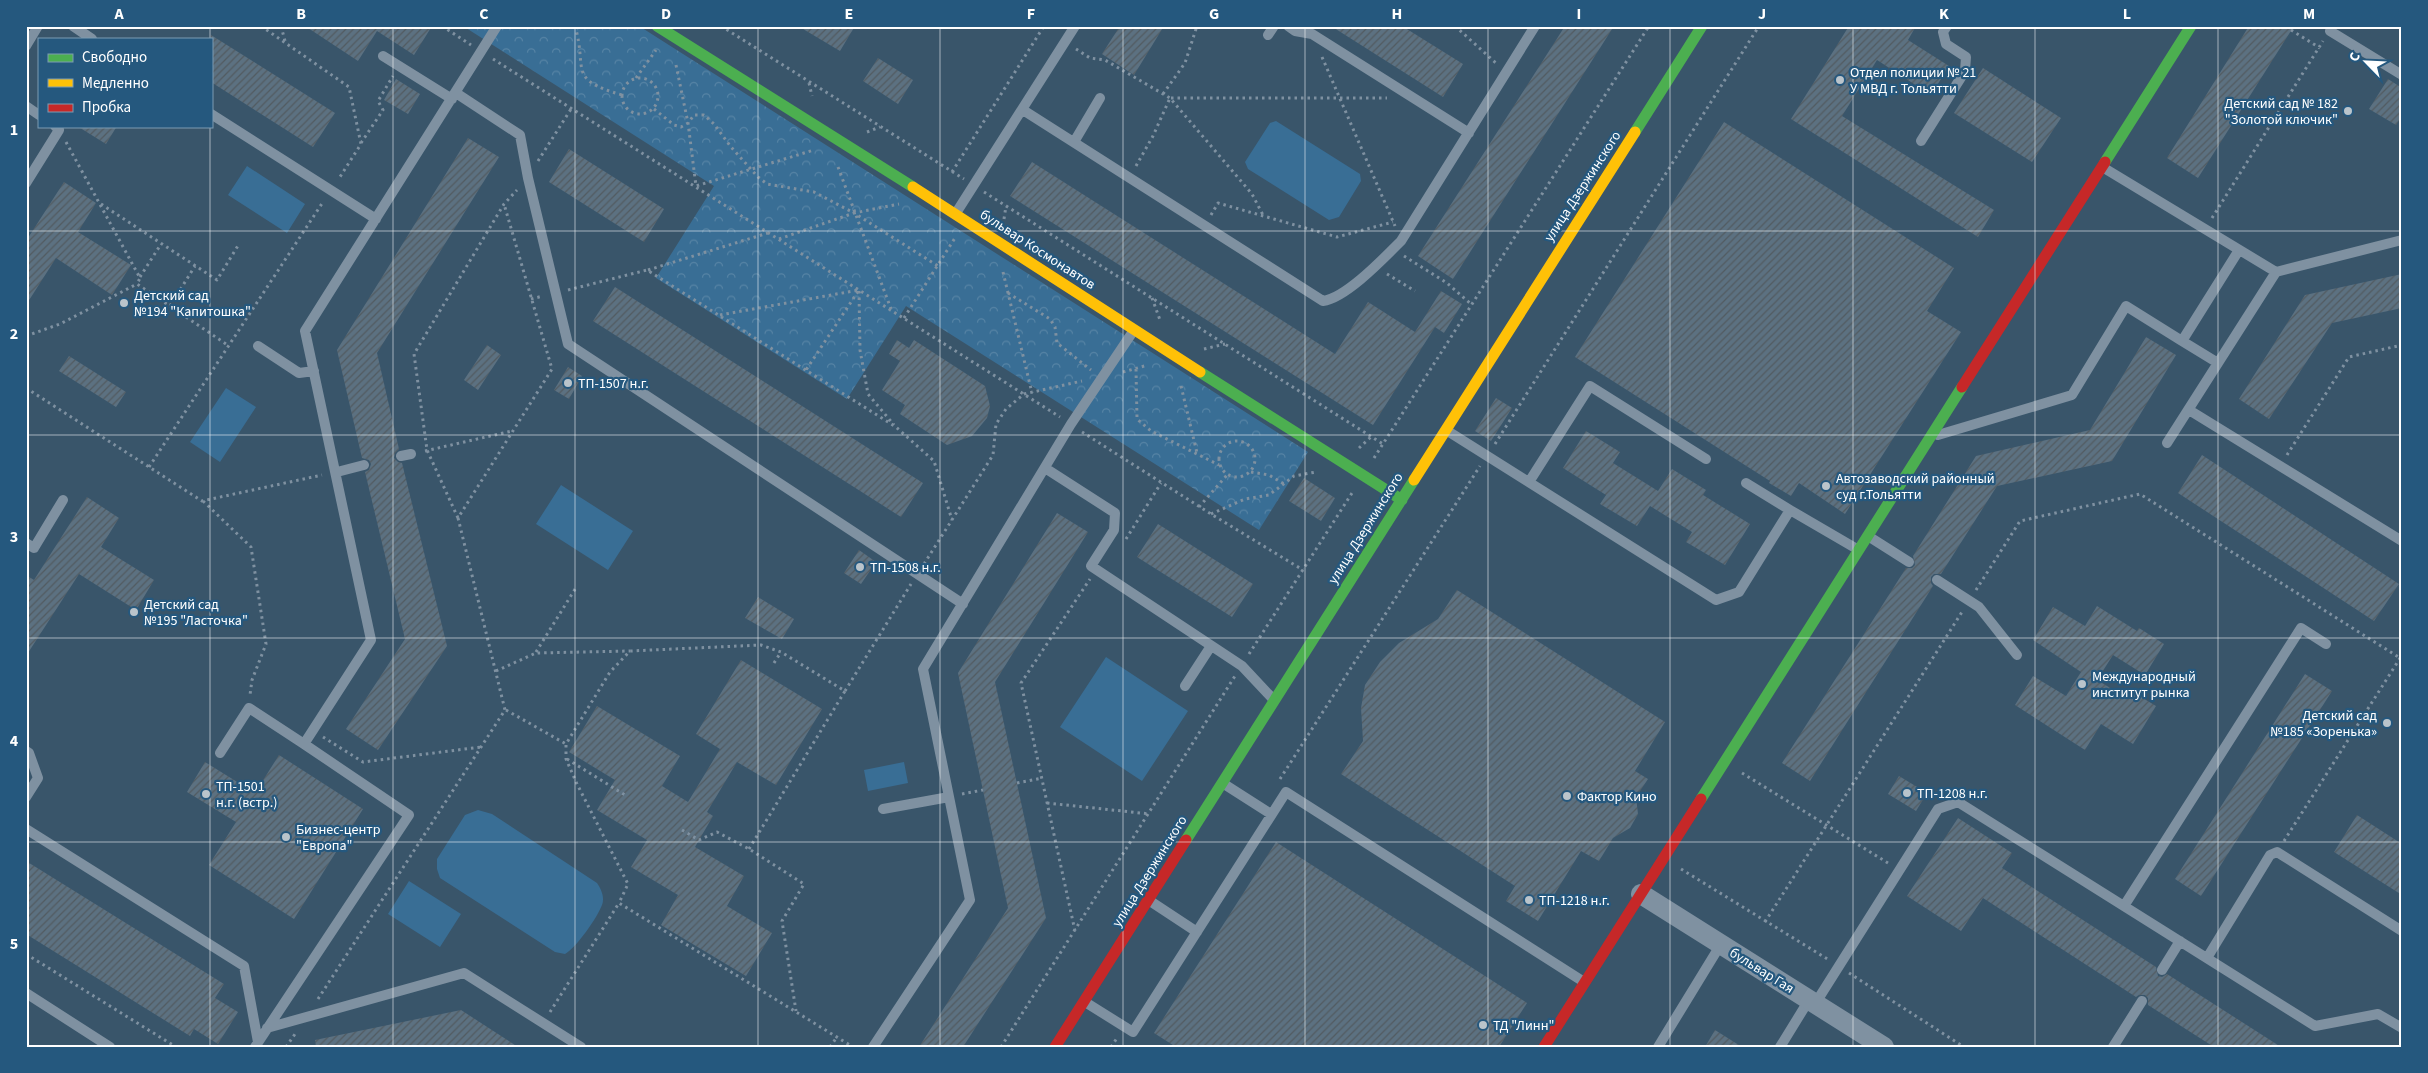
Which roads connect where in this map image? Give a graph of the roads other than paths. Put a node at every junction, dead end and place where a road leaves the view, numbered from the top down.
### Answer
1 (38, 26) edge
2 (73, 26) edge
3 (497, 26) edge
4 (657, 26) edge
5 (1075, 26) edge
6 (1274, 26) edge
7 (1288, 26) edge
8 (1535, 26) edge
9 (1702, 26) edge
10 (1946, 26) edge
11 (2191, 26) edge
12 (2331, 29) edge
13 (1268, 35) dead end
14 (91, 38) edge
15 (26, 46) edge
16 (383, 56) dead end
17 (2402, 75) edge
18 (454, 96) junction
19 (1100, 98) dead end
20 (26, 106) edge
21 (1023, 110) junction
22 (38, 114) edge
23 (212, 115) edge
24 (57, 128) edge
25 (1469, 133) junction
26 (1921, 141) dead end
27 (1074, 142) junction
28 (2102, 166) junction
29 (26, 183) edge
30 (956, 214) junction
31 (376, 218) junction
32 (2402, 240) edge
33 (2239, 250) junction
34 (2276, 272) junction
35 (1134, 330) junction
36 (2182, 341) junction
37 (258, 346) dead end
38 (2218, 363) junction
39 (314, 371) junction
40 (2189, 410) junction
41 (1445, 430) junction
42 (1929, 438) junction
43 (2167, 443) dead end
44 (1706, 459) dead end
45 (364, 466) dead end
46 (1045, 468) junction
47 (337, 472) junction
48 (1528, 482) junction
49 (1746, 483) dead end
50 (63, 500) dead end
51 (1402, 500) junction
52 (1790, 510) junction
53 (1867, 536) junction
54 (2402, 541) edge
55 (26, 543) edge
56 (1858, 550) junction
57 (1909, 562) dead end
58 (1937, 580) dead end
59 (963, 604) junction
60 (2326, 644) dead end
61 (1211, 646) junction
62 (2017, 655) dead end
63 (1185, 686) dead end
64 (1274, 700) junction
65 (304, 744) junction
66 (26, 751) edge
67 (220, 753) dead end
68 (1223, 783) junction
69 (949, 797) junction
70 (26, 798) edge
71 (883, 809) dead end
72 (1271, 814) junction
73 (26, 829) edge
74 (1640, 894) junction
75 (1149, 900) junction
76 (2124, 906) junction
77 (2402, 930) edge
78 (1197, 932) junction
79 (2180, 941) junction
80 (1721, 944) junction
81 (2206, 958) junction
82 (2162, 970) dead end
83 (1584, 983) junction
84 (26, 993) edge
85 (1084, 1001) junction
86 (2142, 1001) dead end
87 (1812, 1002) junction
88 (267, 1028) junction
89 (2402, 1028) edge
90 (257, 1044) edge
91 (110, 1047) edge
92 (581, 1047) edge
93 (873, 1047) edge
94 (1055, 1047) edge
95 (1544, 1047) edge
96 (1658, 1047) edge
97 (1780, 1047) edge
98 (1884, 1047) edge
99 (2114, 1047) edge

1 - 15 lane
2 - 14 lane
3 - 18 lane
4 - 30 street, бульвар Космонавтов
5 - 21 lane
6 - 13 lane
7 - 25 lane
8 - 25 lane
9 - 41 street, улица Дзержинского
10 - 26 lane
11 - 28 street
12 - 17 lane
16 - 18 lane
18 - 31 lane
18 - 59 lane
19 - 27 lane
20 - 22 lane
21 - 27 lane
21 - 30 lane
23 - 31 lane
24 - 29 lane
25 - 27 lane
28 - 33 lane
28 - 42 street
30 - 35 street, бульвар Космонавтов
31 - 39 lane
32 - 34 lane
33 - 34 lane
33 - 36 lane
34 - 38 lane
35 - 46 lane
35 - 51 street, бульвар Космонавтов
36 - 38 lane
36 - 42 lane
37 - 39 lane
38 - 40 lane
39 - 47 lane
40 - 43 lane
40 - 54 lane
41 - 48 lane
41 - 51 street, улица Дзержинского
42 - 53 street
44 - 48 lane
45 - 47 lane
46 - 59 lane
46 - 61 lane
47 - 65 lane
48 - 52 lane
49 - 52 lane
50 - 55 lane
51 - 64 street, улица Дзержинского
52 - 56 lane
53 - 56 street
53 - 57 lane
56 - 74 street
58 - 62 lane
59 - 69 lane
60 - 76 lane
61 - 63 lane
61 - 64 lane
64 - 68 street, улица Дзержинского
65 - 67 lane
65 - 88 lane
66 - 70 lane
68 - 72 lane
68 - 75 street, улица Дзержинского
69 - 71 lane
69 - 93 lane
72 - 78 lane
72 - 83 lane
73 - 90 lane
74 - 80 street, бульвар Гая
74 - 83 street
75 - 78 lane
75 - 85 street, улица Дзержинского
76 - 79 lane
76 - 87 lane
77 - 81 lane
78 - 85 lane
79 - 81 lane
79 - 82 lane
80 - 87 street, бульвар Гая
80 - 96 lane
81 - 89 lane
83 - 95 street
84 - 91 lane
85 - 94 street, улица Дзержинского
86 - 99 lane
87 - 97 lane
87 - 98 street, бульвар Гая
88 - 90 lane
88 - 92 lane

